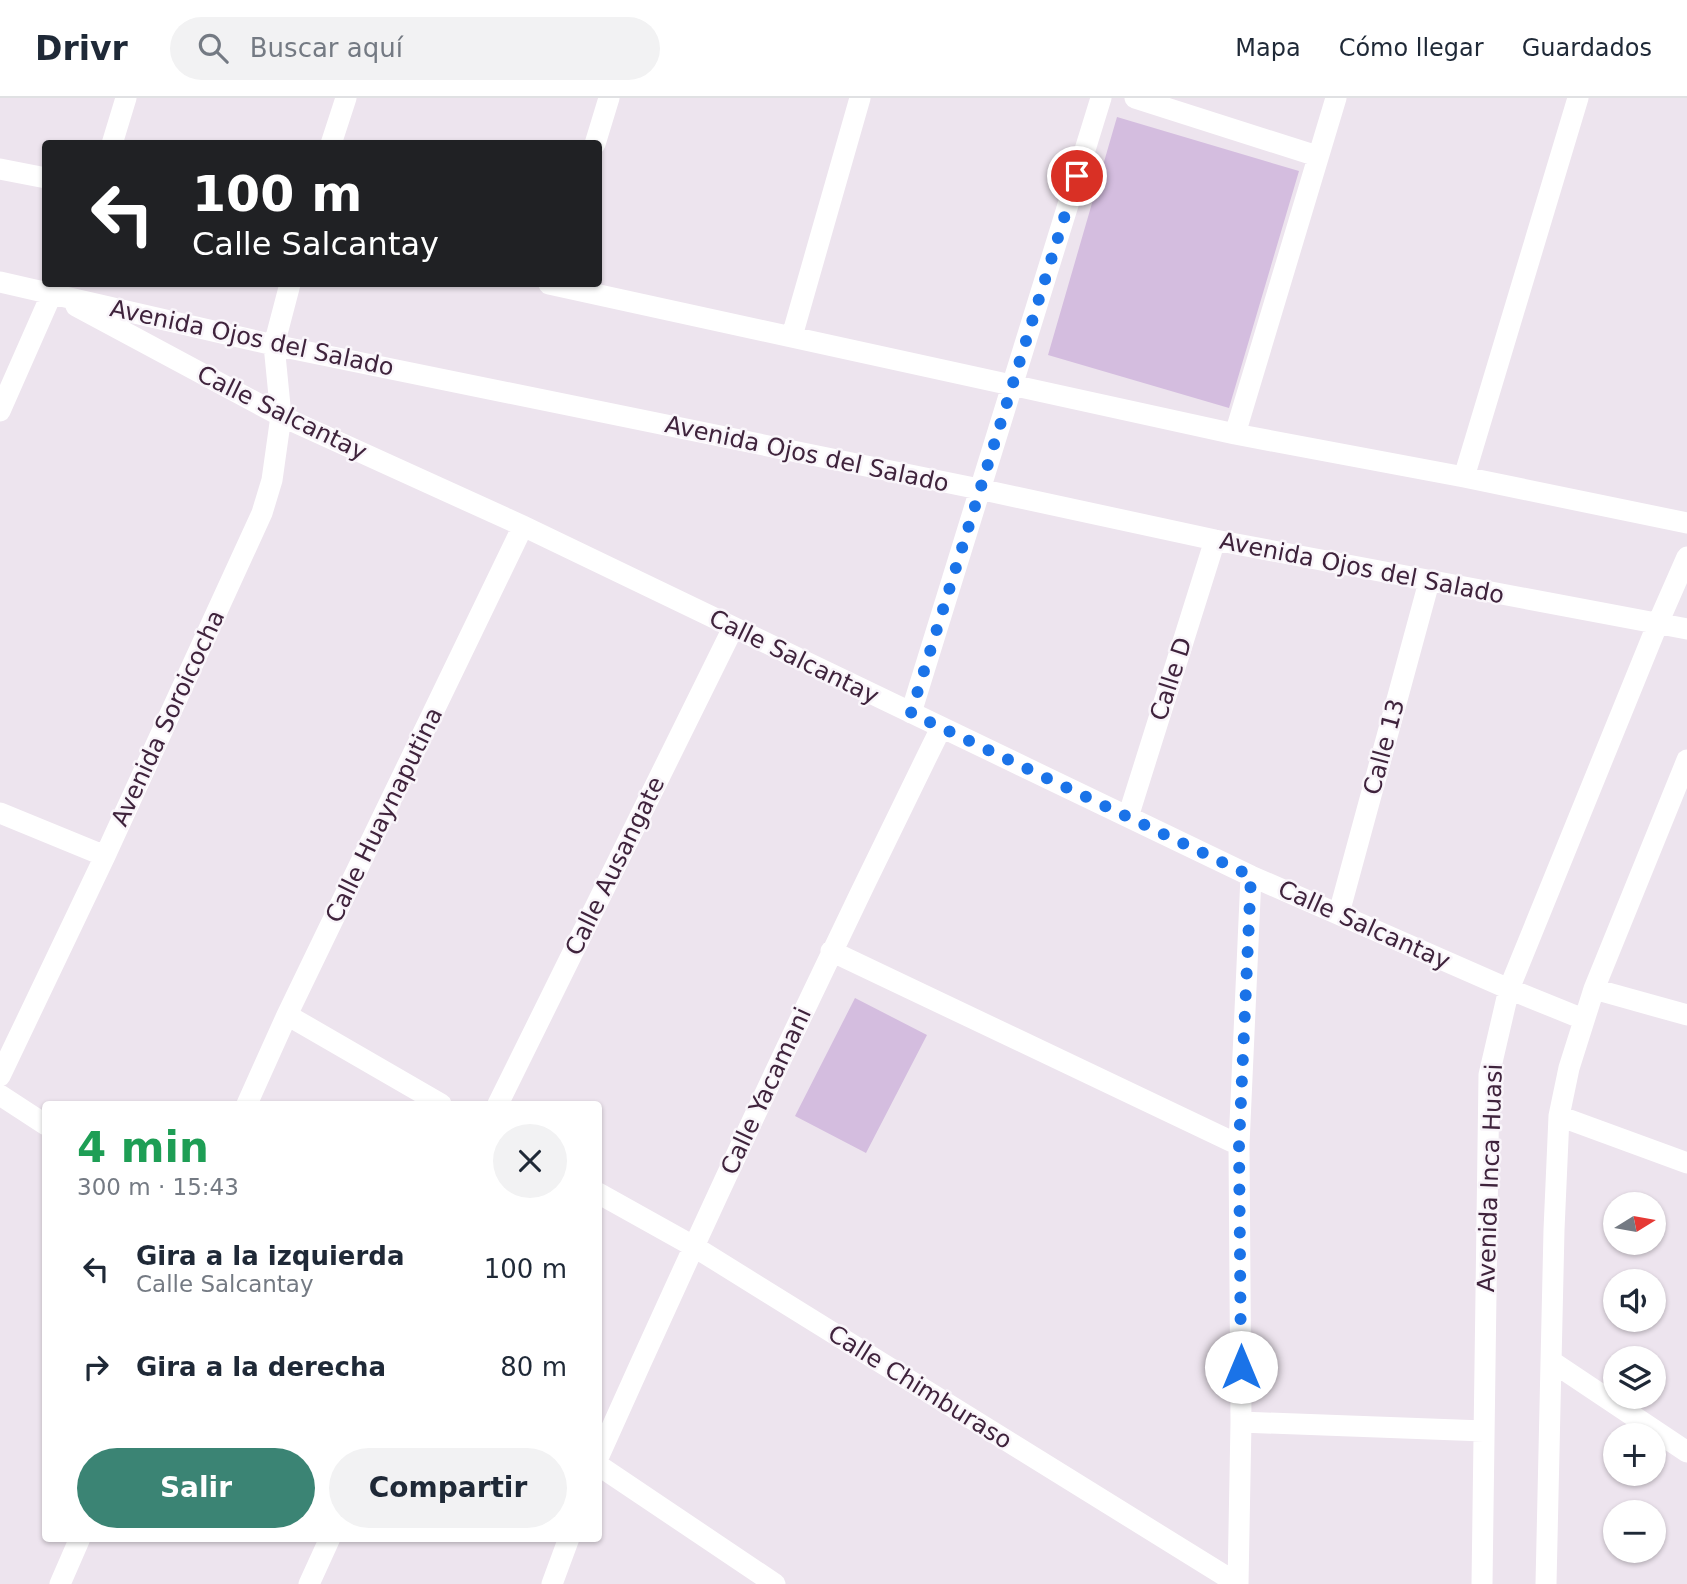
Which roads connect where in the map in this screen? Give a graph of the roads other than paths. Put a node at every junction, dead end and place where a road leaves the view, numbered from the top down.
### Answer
1 (126, 98) edge
2 (346, 98) edge
3 (609, 98) edge
4 (860, 98) edge
5 (1101, 98) edge
6 (1135, 98) edge
7 (1336, 98) edge
8 (1578, 98) edge
9 (113, 140) edge
10 (332, 140) edge
11 (597, 140) edge
12 (1317, 156) junction
13 (0, 169) edge
14 (42, 177) edge
15 (0, 282) edge
16 (42, 287) edge
17 (289, 287) edge
18 (567, 287) edge
19 (54, 288) edge
20 (792, 336) junction
21 (274, 345) junction
22 (1012, 384) junction
23 (0, 411) edge
24 (282, 416) junction
25 (1236, 434) junction
26 (1464, 477) junction
27 (979, 489) junction
28 (1687, 523) edge
29 (523, 526) junction
30 (1215, 540) junction
31 (1687, 557) edge
32 (1429, 582) junction
33 (1658, 623) junction
34 (733, 628) junction
35 (1687, 629) edge
36 (911, 713) junction
37 (941, 728) junction
38 (1687, 760) edge
39 (0, 813) edge
40 (1128, 817) junction
41 (105, 856) junction
42 (1251, 876) junction
43 (1339, 913) junction
44 (831, 951) junction
45 (1508, 989) junction
46 (1594, 989) junction
47 (1687, 1014) edge
48 (287, 1015) junction
49 (1583, 1019) junction
50 (0, 1076) edge
51 (0, 1095) edge
52 (248, 1101) edge
53 (436, 1101) edge
54 (499, 1101) edge
55 (1559, 1116) junction
56 (42, 1122) edge
57 (1239, 1145) junction
58 (1687, 1163) edge
59 (602, 1195) edge
60 (693, 1246) junction
61 (1551, 1361) junction
62 (1241, 1422) junction
63 (1484, 1431) junction
64 (602, 1449) edge
65 (1687, 1452) edge
66 (602, 1468) edge
67 (78, 1542) edge
68 (328, 1542) edge
69 (568, 1542) edge
70 (60, 1584) edge
71 (309, 1584) edge
72 (552, 1584) edge
73 (775, 1584) edge
74 (1238, 1584) edge
75 (1482, 1584) edge
76 (1546, 1584) edge

1 - 9 street
2 - 10 street
3 - 11 street
4 - 20 street
5 - 22 street
6 - 12 street
7 - 12 street
8 - 26 street
12 - 25 street
13 - 14 street
15 - 16 street, Avenida Ojos del Salado
17 - 21 street
18 - 20 street
19 - 21 street, Avenida Ojos del Salado
19 - 23 street
19 - 24 street, Calle Salcantay
20 - 22 street
21 - 24 street, Avenida Soroicocha
21 - 27 street, Avenida Ojos del Salado
22 - 25 street
22 - 27 street
24 - 29 street, Calle Salcantay
24 - 41 street, Avenida Soroicocha
25 - 26 street
26 - 28 street
27 - 30 street, Avenida Ojos del Salado
27 - 36 street
29 - 34 street, Calle Salcantay
29 - 48 street, Calle Huaynaputina
30 - 32 street, Avenida Ojos del Salado
30 - 40 street, Calle D
31 - 33 street, Avenida Inca Huasi
32 - 33 street, Avenida Ojos del Salado
32 - 43 street, Calle 13
33 - 35 street, Avenida Ojos del Salado
33 - 45 street, Avenida Inca Huasi
34 - 36 street, Calle Salcantay
34 - 54 street, Calle Ausangate
36 - 37 street, Calle Salcantay
37 - 40 street, Calle Salcantay
37 - 44 street, Calle Yacamani
38 - 46 street
39 - 41 street
40 - 42 street, Calle Salcantay
41 - 50 street, Avenida Soroicocha
42 - 43 street, Calle Salcantay
42 - 57 street
43 - 45 street, Calle Salcantay
44 - 57 street
44 - 60 street, Calle Yacamani
45 - 49 street, Calle Salcantay
45 - 63 street, Avenida Inca Huasi
46 - 47 street
46 - 49 street
48 - 52 street, Calle Huaynaputina
48 - 53 street
49 - 55 street
51 - 56 street
55 - 58 street
55 - 61 street
57 - 62 street
59 - 60 street, Calle Chimburaso
60 - 64 street, Calle Yacamani
60 - 74 street, Calle Chimburaso
61 - 65 street
61 - 76 street
62 - 63 street
62 - 74 street
63 - 75 street, Avenida Inca Huasi
66 - 73 street
67 - 70 street
68 - 71 street
69 - 72 street

